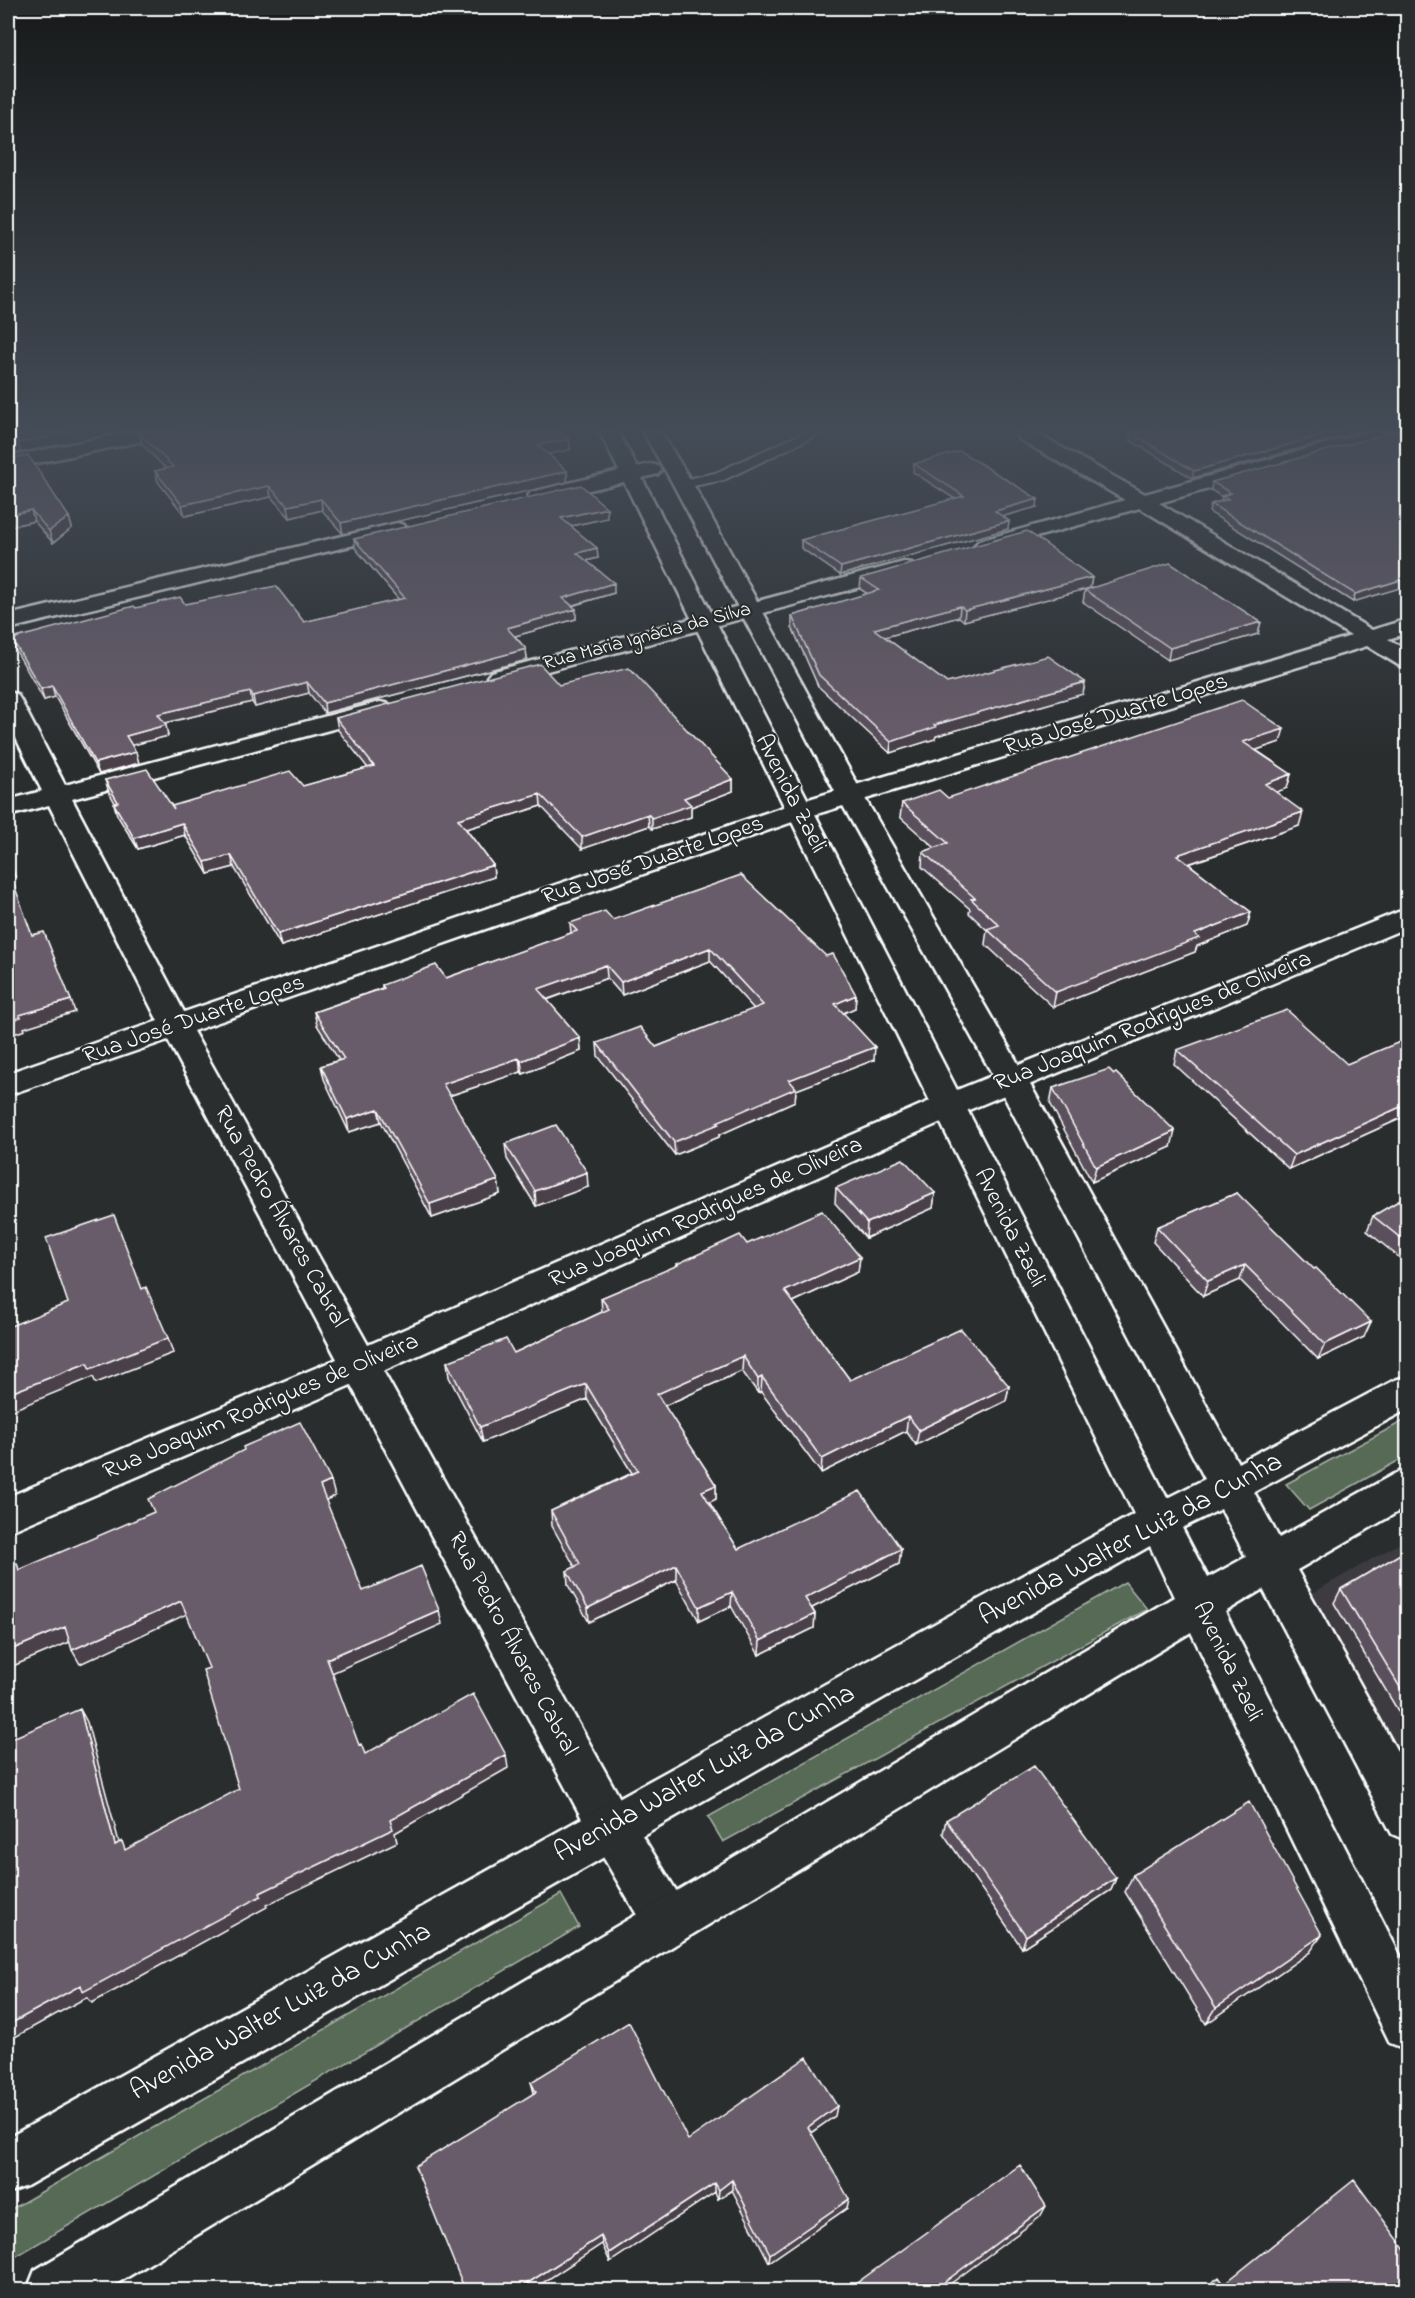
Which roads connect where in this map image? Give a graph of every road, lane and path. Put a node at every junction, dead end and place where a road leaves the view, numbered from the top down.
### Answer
1 (355, 539) edge
2 (659, 539) edge
3 (711, 539) edge
4 (1007, 539) edge
5 (1205, 539) edge
6 (964, 551) edge
7 (919, 564) edge
8 (749, 610) junction
9 (8, 622) edge
10 (704, 622) junction
11 (1407, 626) edge
12 (1370, 639) junction
13 (1407, 661) edge
14 (473, 683) edge
15 (8, 699) edge
16 (404, 702) edge
17 (58, 794) junction
18 (850, 795) junction
19 (8, 808) edge
20 (798, 811) junction
21 (1407, 917) edge
22 (176, 1027) junction
23 (1011, 1079) junction
24 (8, 1084) edge
25 (948, 1106) junction
26 (360, 1365) junction
27 (1407, 1391) edge
28 (1407, 1486) edge
29 (1228, 1487) junction
30 (8, 1515) edge
31 (1158, 1521) junction
32 (1270, 1563) junction
33 (1198, 1605) junction
34 (1407, 1818) edge
35 (611, 1827) junction
36 (668, 1923) junction
37 (1407, 2025) edge
38 (8, 2167) edge
39 (55, 2290) edge

1 - 9 street
2 - 10 street, Avenida Zaeli
3 - 8 street
4 - 6 street
5 - 12 street
7 - 8 street, Rua Maria Ignácia da Silva
8 - 10 street, Rua Maria Ignácia da Silva
8 - 18 street
10 - 14 street, Rua Maria Ignácia da Silva
10 - 20 street, Avenida Zaeli
11 - 12 street, Rua José Duarte Lopes
12 - 13 street
12 - 18 street, Rua José Duarte Lopes
15 - 17 street, Rua Pedro Álvares Cabral
16 - 17 street
17 - 19 street
17 - 22 street, Rua Pedro Álvares Cabral
18 - 20 street, Rua José Duarte Lopes
18 - 23 street
20 - 22 street, Rua José Duarte Lopes
20 - 25 street, Avenida Zaeli
21 - 23 street, Rua Joaquim Rodrigues de Oliveira
22 - 24 street, Rua José Duarte Lopes
22 - 26 street, Rua Pedro Álvares Cabral
23 - 25 street, Rua Joaquim Rodrigues de Oliveira
23 - 29 street
25 - 26 street, Rua Joaquim Rodrigues de Oliveira
25 - 31 street, Avenida Zaeli
26 - 30 street, Rua Joaquim Rodrigues de Oliveira
26 - 35 street, Rua Pedro Álvares Cabral
27 - 29 street, Avenida Walter Luiz da Cunha
28 - 32 street
29 - 31 street, Avenida Walter Luiz da Cunha
29 - 32 street
31 - 33 street, Avenida Zaeli
31 - 35 street, Avenida Walter Luiz da Cunha
32 - 33 street
32 - 34 street
33 - 36 street
33 - 37 street, Avenida Zaeli
35 - 36 street, Rua Pedro Álvares Cabral
35 - 38 street, Avenida Walter Luiz da Cunha
36 - 39 street

